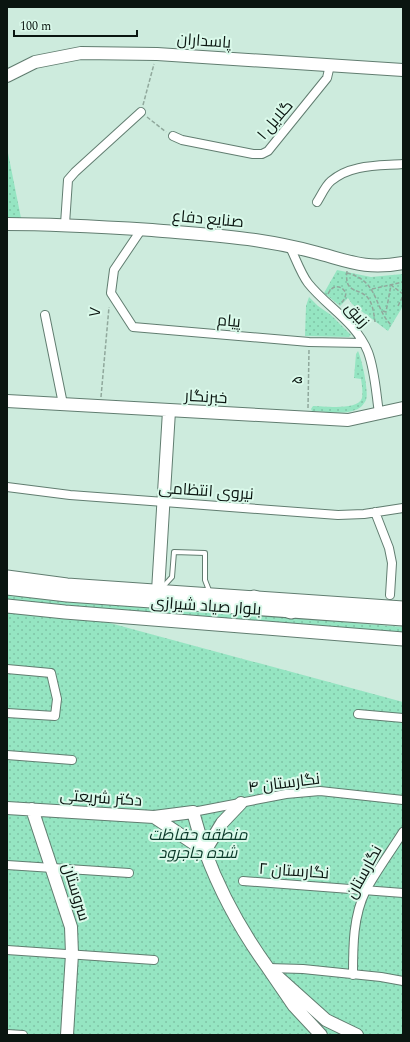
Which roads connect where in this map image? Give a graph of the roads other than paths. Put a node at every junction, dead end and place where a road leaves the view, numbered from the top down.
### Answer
1 (330, 65) junction
2 (403, 70) edge
3 (7, 76) edge
4 (141, 112) road end
5 (173, 136) road end
6 (403, 164) edge
7 (317, 202) dead end
8 (7, 224) edge
9 (65, 224) junction
10 (141, 230) junction
11 (290, 247) junction
12 (403, 263) edge
13 (111, 293) joint
14 (45, 315) dead end
15 (363, 343) junction
16 (7, 400) edge
17 (63, 404) junction
18 (403, 408) edge
19 (169, 411) junction
20 (379, 413) junction
21 (7, 487) edge
22 (164, 502) junction
23 (403, 508) edge
24 (375, 512) junction
25 (7, 577) edge
26 (7, 588) edge
27 (158, 592) junction
28 (211, 595) junction
29 (390, 595) dead end
30 (254, 598) junction
31 (7, 606) edge
32 (403, 608) edge
33 (291, 611) junction
34 (403, 619) edge
35 (403, 639) edge
36 (7, 669) edge
37 (7, 713) edge
38 (358, 714) dead end
39 (403, 718) edge
40 (7, 755) edge
41 (72, 760) dead end
42 (403, 800) edge
43 (241, 803) junction
44 (7, 808) edge
45 (32, 809) junction
46 (193, 812) junction
47 (154, 817) junction
48 (403, 832) edge
49 (205, 851) junction
50 (7, 865) edge
51 (51, 868) junction
52 (129, 873) dead end
53 (243, 881) dead end
54 (366, 890) junction
55 (403, 893) edge
56 (7, 950) edge
57 (72, 954) junction
58 (154, 960) dead end
59 (268, 968) junction
60 (353, 975) junction
61 (403, 981) edge
62 (7, 1034) edge
63 (23, 1035) edge
64 (67, 1035) edge
65 (322, 1035) edge
66 (357, 1035) edge

1 - 2 street, پاسداران
1 - 3 street, پاسداران
1 - 5 street, گلایل ۱
4 - 9 street
6 - 7 street
8 - 9 street, صنایع دفاع
9 - 10 street, صنایع دفاع
10 - 11 street, صنایع دفاع
10 - 13 street, ۷
11 - 12 street, صنایع دفاع
11 - 15 street, زنبق
13 - 15 street, پیام
14 - 17 street
15 - 20 street, زنبق
16 - 17 street, خبرنگار
17 - 19 street, خبرنگار
18 - 20 street, خبرنگار
19 - 20 street, خبرنگار
19 - 22 street
21 - 22 street, نیروی انتظامی
22 - 24 street, نیروی انتظامی
22 - 27 street
23 - 24 street, نیروی انتظامی
24 - 29 street
25 - 27 main road
26 - 33 main road, بلوار صیاد شیرازی
27 - 28 main road
27 - 28 lane
28 - 30 main road
30 - 32 main road
30 - 33 highway
31 - 35 main road, بلوار صیاد شیرازی
33 - 34 main road, بلوار صیاد شیرازی
36 - 37 street
38 - 39 street
40 - 41 street
42 - 43 street, نگارستان ۴
43 - 46 street, نگارستان ۴
43 - 49 street
44 - 45 street, دکتر شریعتی
45 - 47 street, دکتر شریعتی
45 - 51 street, سروستان
46 - 47 street, دکتر شریعتی
46 - 49 street
47 - 49 street
48 - 54 street, نگارستان
49 - 59 street
50 - 51 street
51 - 52 street
51 - 57 street, سروستان
53 - 54 street, نگارستان ۲
54 - 55 street, نگارستان ۲
54 - 60 street, نگارستان
56 - 57 street
57 - 58 street
57 - 64 street, سروستان
59 - 60 street
59 - 65 street
59 - 66 street
60 - 61 street
62 - 63 street

